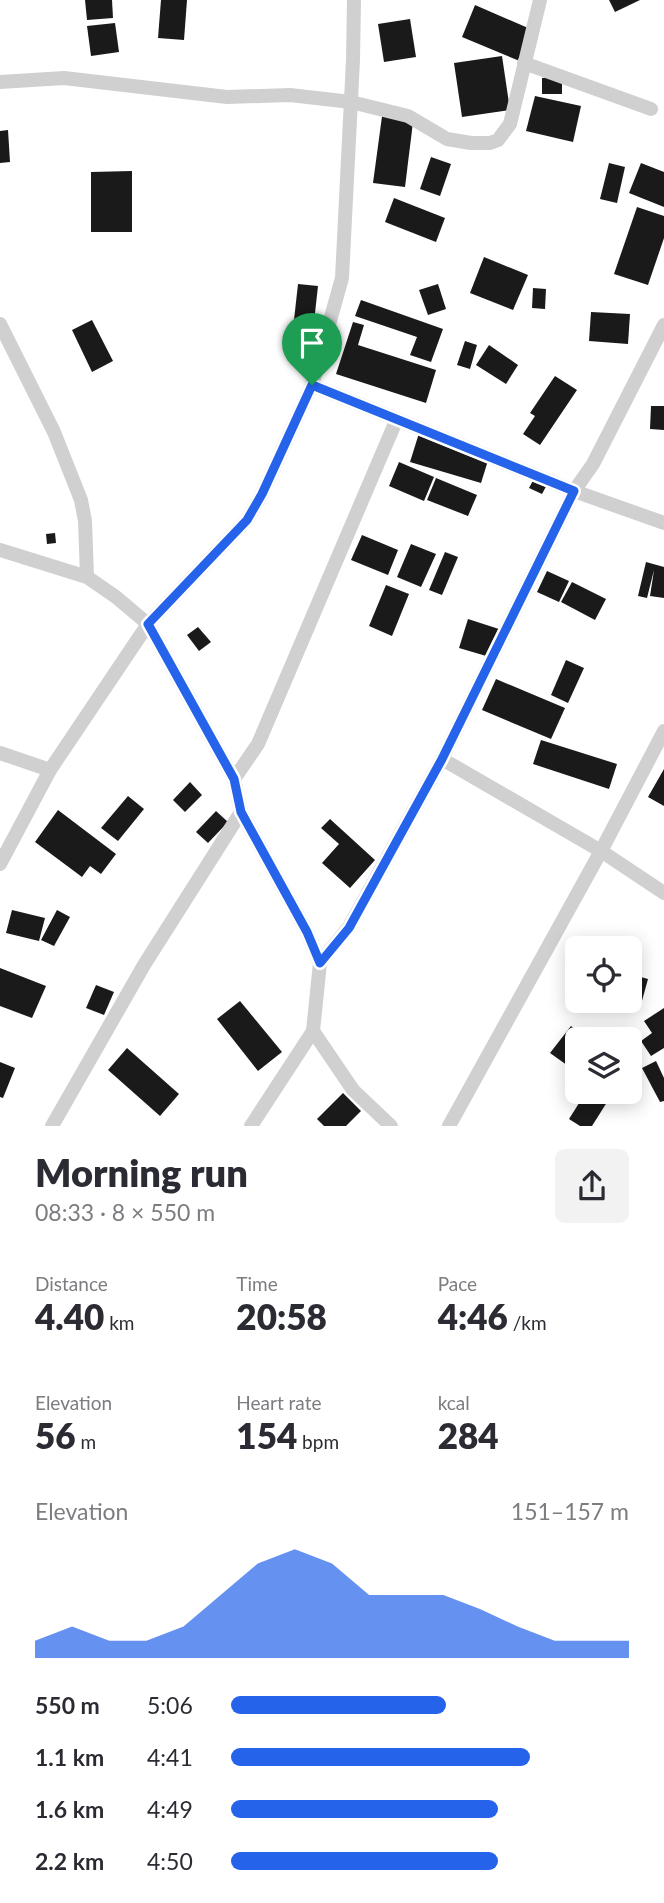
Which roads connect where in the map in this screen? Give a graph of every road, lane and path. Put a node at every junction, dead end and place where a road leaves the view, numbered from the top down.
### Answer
1 (354, 0) edge
2 (540, 0) edge
3 (524, 63) junction
4 (0, 82) edge
5 (351, 102) junction
6 (651, 109) dead end
7 (0, 324) edge
8 (664, 325) edge
9 (0, 351) edge
10 (16, 355) junction
11 (312, 385) junction
12 (396, 421) junction
13 (574, 491) junction
14 (664, 523) edge
15 (0, 550) edge
16 (87, 577) junction
17 (148, 624) junction
18 (664, 731) edge
19 (0, 753) edge
20 (442, 759) junction
21 (50, 769) junction
22 (234, 779) junction
23 (241, 812) junction
24 (601, 851) junction
25 (0, 863) edge
26 (664, 893) edge
27 (320, 963) junction
28 (313, 1031) junction
29 (52, 1126) edge
30 (250, 1126) edge
31 (391, 1126) edge
32 (449, 1126) edge

1 - 5 street
2 - 3 street
3 - 5 street
3 - 6 street
4 - 5 street
5 - 11 street
7 - 10 street
8 - 13 street
9 - 10 street
10 - 16 street
11 - 12 street
11 - 17 street
12 - 13 street
12 - 22 street
13 - 14 street
13 - 20 street
15 - 16 street
16 - 17 street
17 - 21 street
17 - 22 street
18 - 24 street
19 - 21 street
20 - 24 street
20 - 27 street
21 - 25 street
22 - 23 street
23 - 27 street
23 - 29 street
24 - 26 street
24 - 32 street
27 - 28 street
28 - 30 street
28 - 31 street

